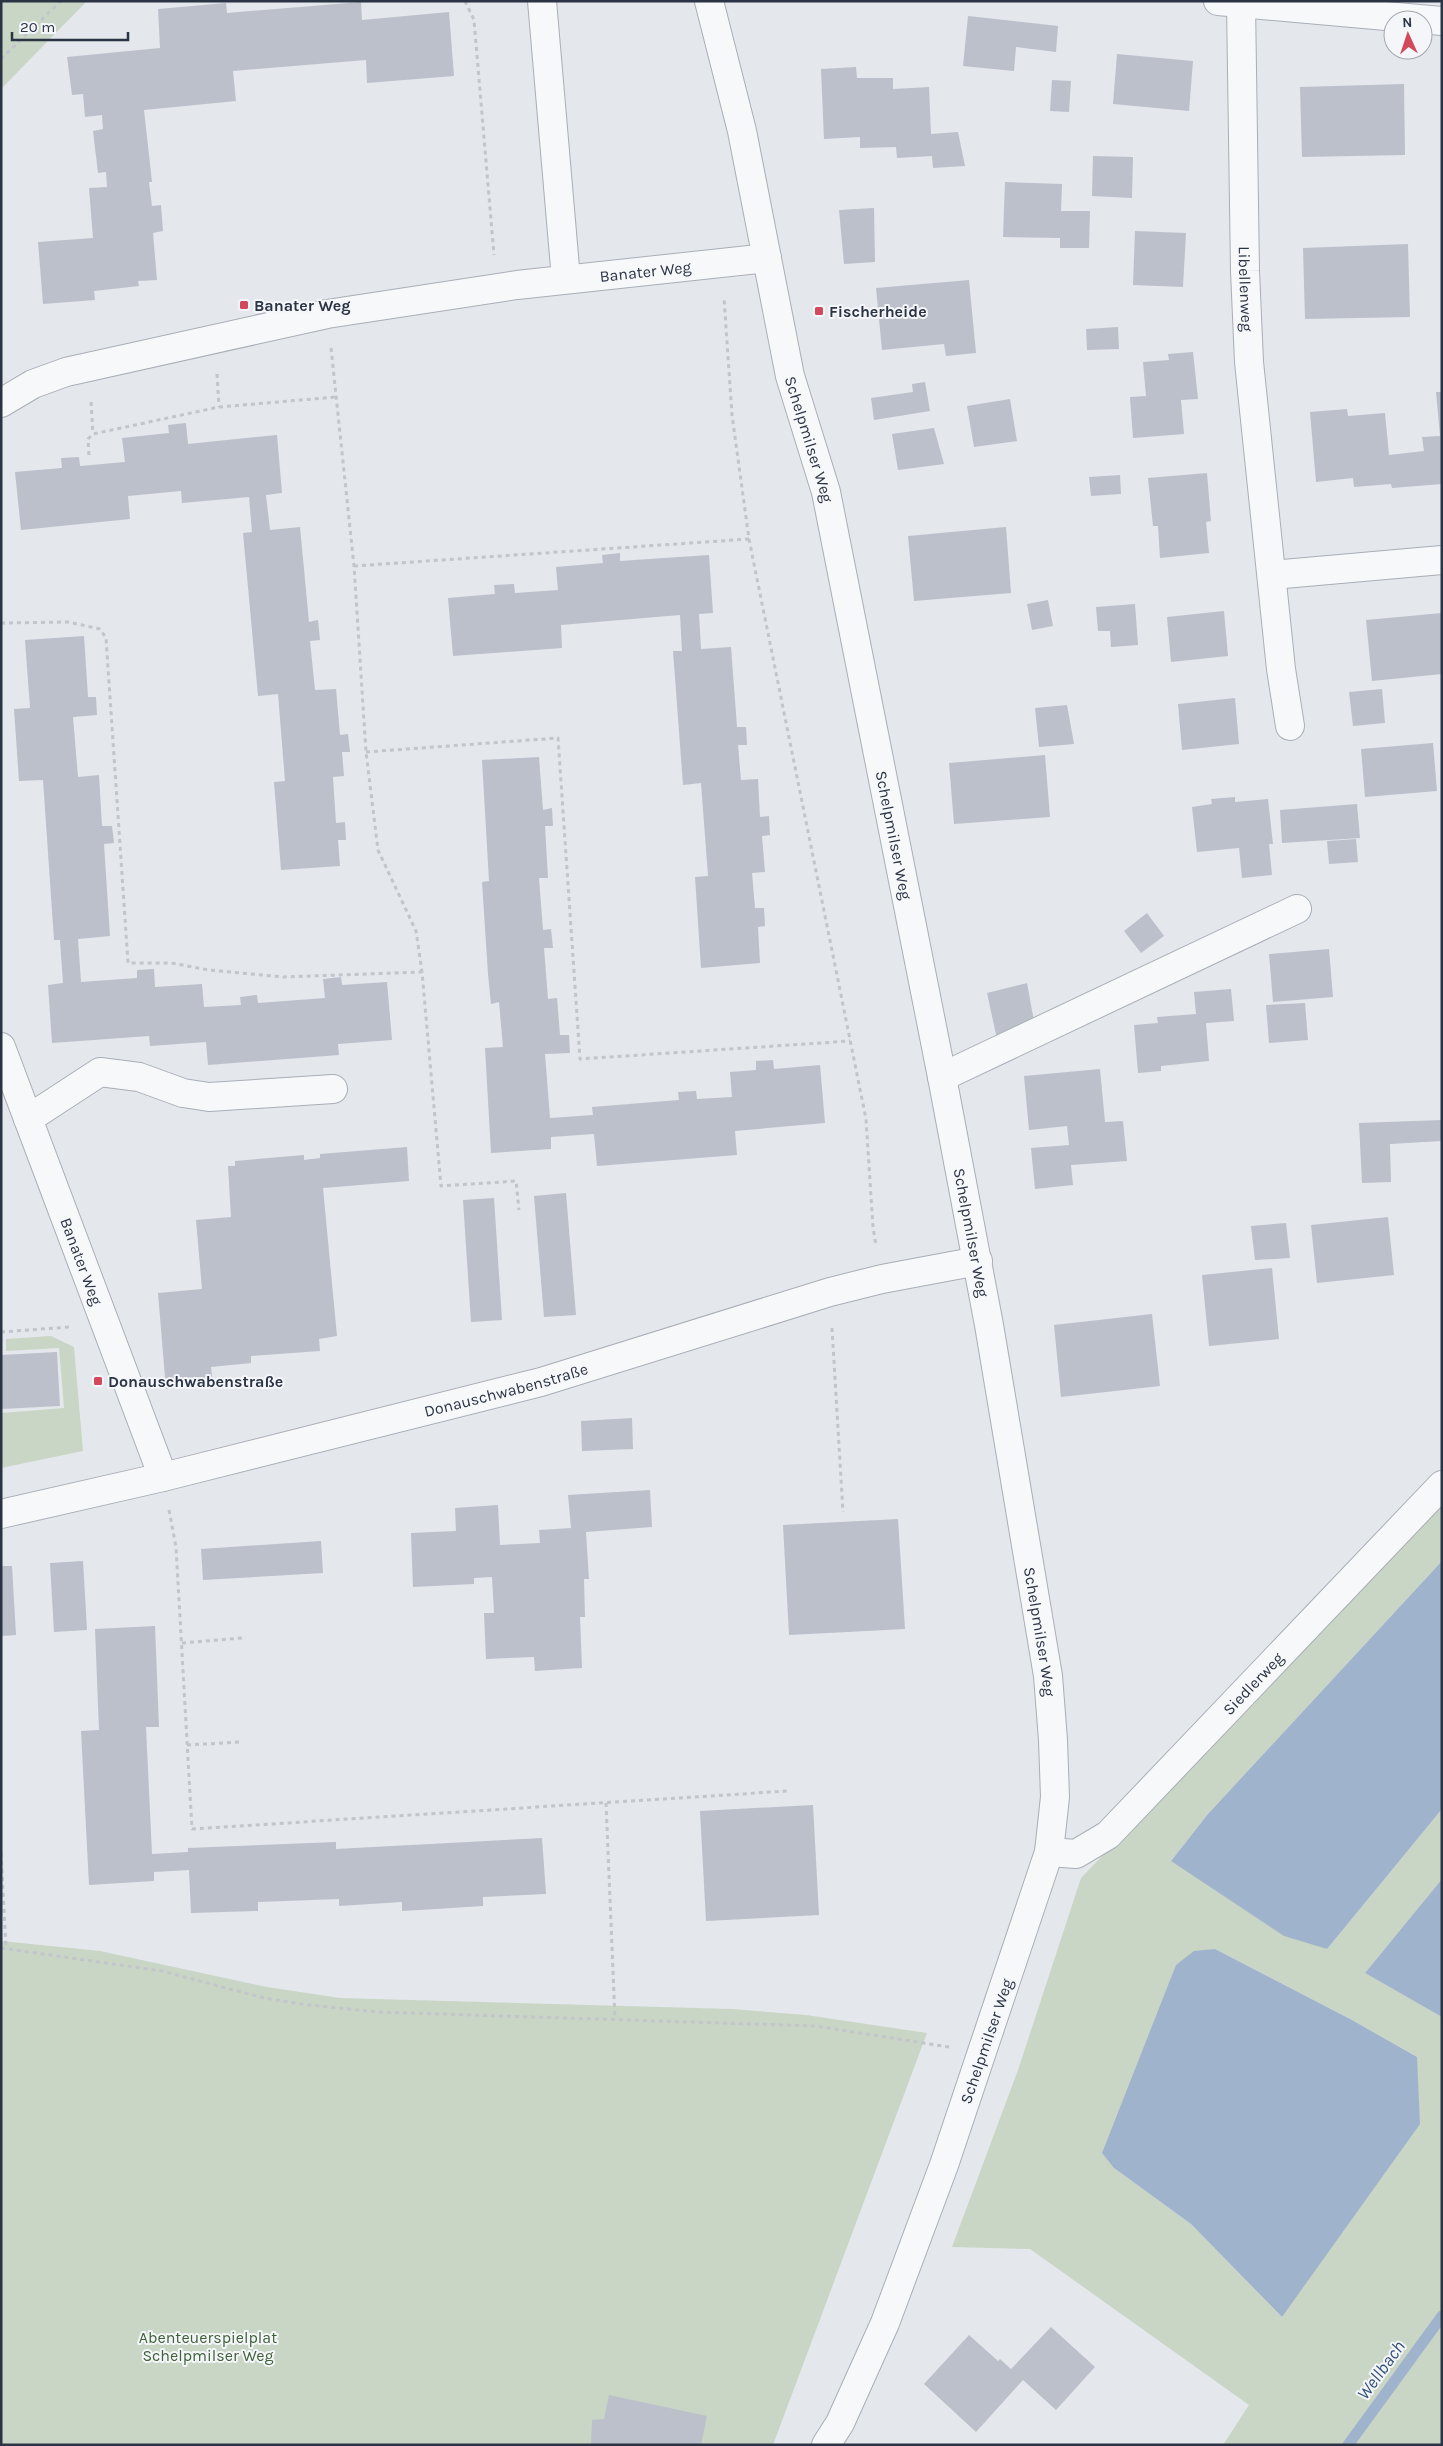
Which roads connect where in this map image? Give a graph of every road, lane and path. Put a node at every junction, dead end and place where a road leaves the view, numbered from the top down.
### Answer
1 (61, 1) edge
2 (465, 1) edge
3 (542, 1) edge
4 (709, 1) edge
5 (1229, 2) edge
6 (1442, 21) edge
7 (1, 59) edge
8 (767, 258) junction
9 (722, 263) junction
10 (566, 279) junction
11 (497, 288) junction
12 (327, 314) junction
13 (336, 397) junction
14 (1, 403) edge
15 (89, 455) dead end
16 (749, 539) junction
17 (1442, 560) edge
18 (354, 566) junction
19 (1272, 575) junction
20 (1, 622) edge
21 (1290, 726) dead end
22 (366, 752) junction
23 (1298, 909) dead end
24 (422, 972) junction
25 (850, 1041) junction
26 (1, 1047) edge
27 (942, 1077) junction
28 (333, 1089) dead end
29 (28, 1119) junction
30 (519, 1210) dead end
31 (978, 1261) junction
32 (882, 1279) junction
33 (830, 1292) junction
34 (106, 1324) junction
35 (1, 1332) edge
36 (163, 1476) junction
37 (1442, 1485) edge
38 (843, 1512) dead end
39 (1, 1514) edge
40 (242, 1638) dead end
41 (182, 1643) junction
42 (242, 1742) dead end
43 (188, 1745) junction
44 (788, 1791) dead end
45 (606, 1803) junction
46 (1049, 1852) junction
47 (1, 1853) edge
48 (1, 1948) edge
49 (6, 1948) junction
50 (615, 2019) junction
51 (982, 2052) junction
52 (826, 2445) edge

1 - 7 path
2 - 11 path
3 - 10 street
4 - 8 street, Schelpmilser Weg
5 - 6 street
5 - 19 street, Libellenweg
8 - 9 street, Banater Weg
8 - 27 street, Schelpmilser Weg
9 - 10 street, Banater Weg
9 - 16 path
10 - 11 street, Banater Weg
11 - 12 street, Banater Weg
12 - 13 path
12 - 14 street, Banater Weg
13 - 15 path
13 - 18 path
16 - 18 path
16 - 25 path
17 - 19 street
18 - 22 path
19 - 21 street, Libellenweg
20 - 24 path
22 - 24 path
22 - 25 path
23 - 27 street
24 - 30 path
25 - 32 path
26 - 29 street, Banater Weg
27 - 31 street, Schelpmilser Weg
28 - 29 street
29 - 34 street, Banater Weg
31 - 32 street, Donauschwabenstraße
31 - 46 street, Schelpmilser Weg
32 - 33 street, Donauschwabenstraße
33 - 36 street, Donauschwabenstraße
33 - 38 path
34 - 35 path
34 - 36 street, Banater Weg
36 - 39 street, Donauschwabenstraße
36 - 41 path
37 - 46 street, Siedlerweg
40 - 41 path
41 - 43 path
42 - 43 path
43 - 45 path
44 - 45 path
45 - 50 path
46 - 51 street, Schelpmilser Weg
47 - 49 path
48 - 49 path
49 - 50 path
50 - 51 path
51 - 52 street, Schelpmilser Weg

